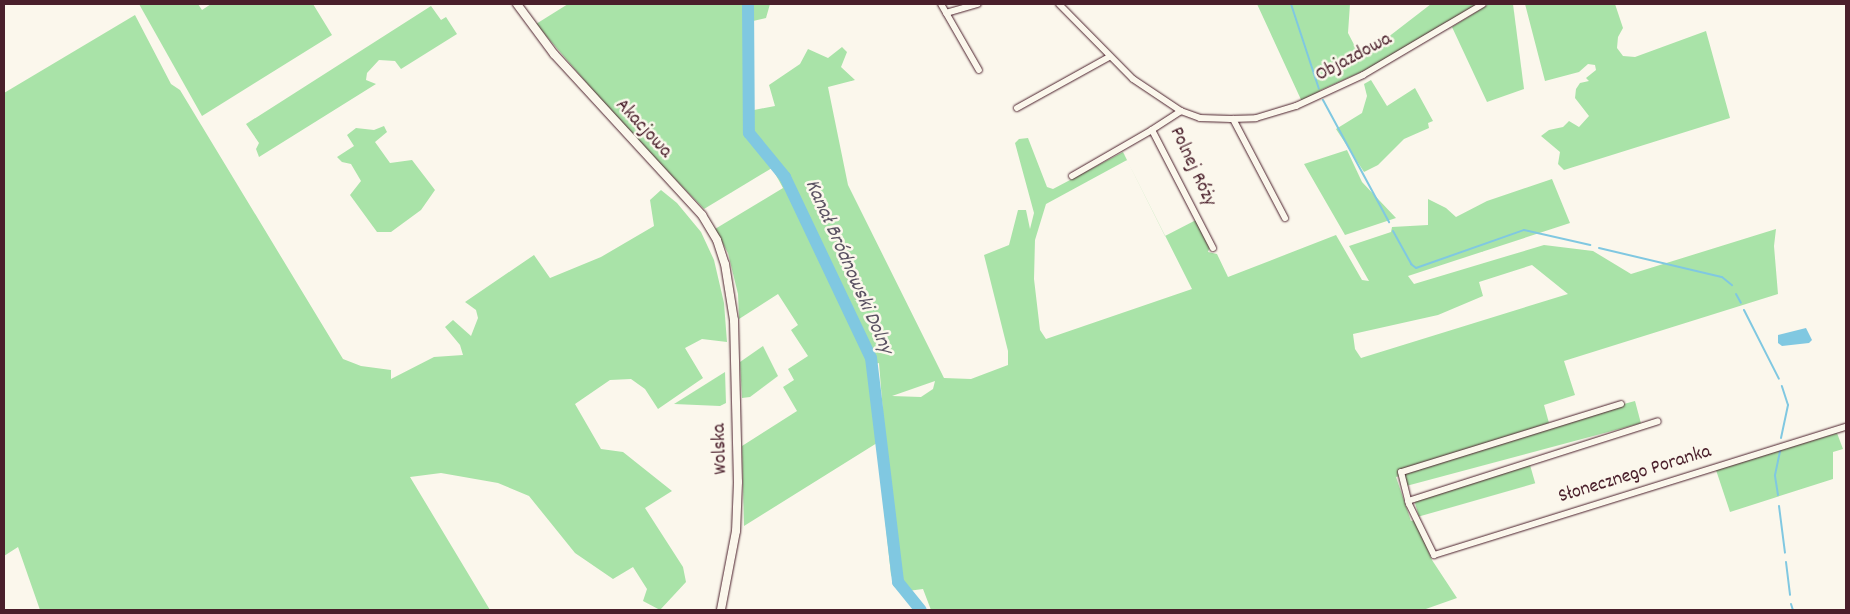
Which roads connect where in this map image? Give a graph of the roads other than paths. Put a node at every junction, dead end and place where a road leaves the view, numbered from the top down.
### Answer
1 (517, 4) edge
2 (941, 4) edge
3 (978, 4) edge
4 (1059, 4) edge
5 (1483, 4) edge
6 (946, 13) junction
7 (1109, 57) junction
8 (979, 70) dead end
9 (1017, 108) dead end
10 (1181, 111) junction
11 (1233, 119) junction
12 (1152, 130) junction
13 (1072, 176) dead end
14 (1285, 218) dead end
15 (1213, 248) dead end
16 (730, 285) joint
17 (1621, 404) dead end
18 (1658, 421) dead end
19 (1846, 427) edge
20 (1408, 501) junction
21 (721, 610) edge

1 - 16 street, Akacjowa
2 - 6 street
3 - 6 street
4 - 7 street, Objazdowa
5 - 11 street, Objazdowa
6 - 8 street
7 - 9 street
7 - 10 street, Objazdowa
10 - 11 street, Objazdowa
10 - 12 street, Polnej Róży
11 - 14 street
12 - 13 street
12 - 15 street, Polnej Róży
16 - 21 street, Wolska
17 - 20 street
18 - 20 street
19 - 20 street, Słonecznego Poranka

